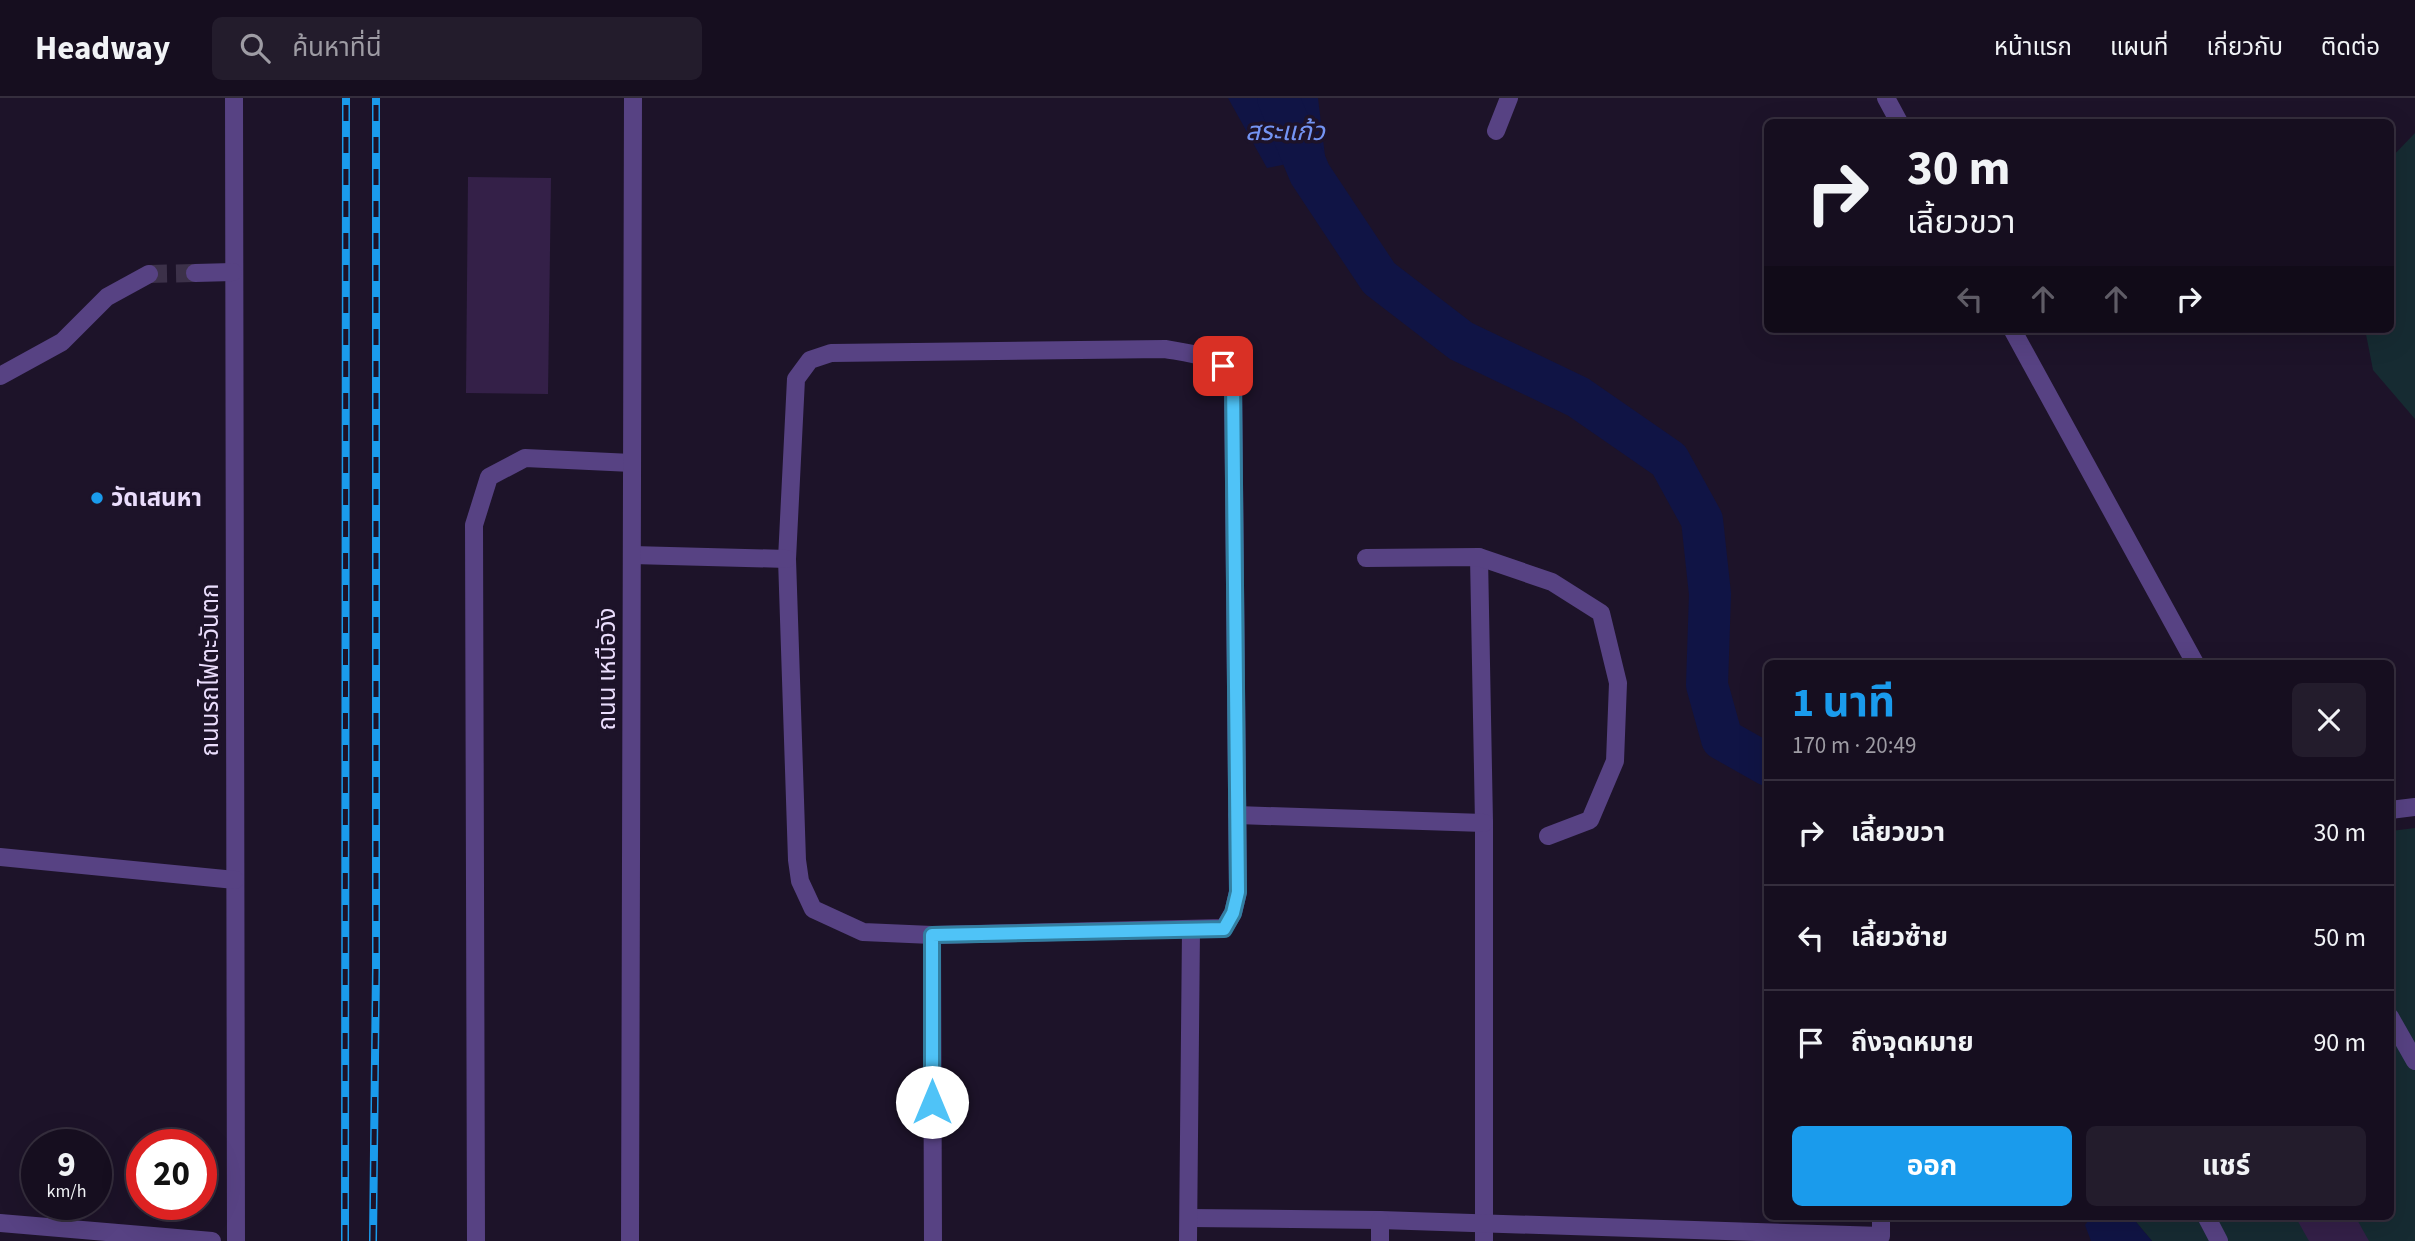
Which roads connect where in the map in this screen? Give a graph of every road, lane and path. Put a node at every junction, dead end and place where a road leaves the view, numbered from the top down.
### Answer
1 (233, 98) edge
2 (633, 98) edge
3 (1509, 98) edge
4 (1886, 98) edge
5 (1897, 119) edge
6 (1496, 131) dead end
7 (233, 272) junction
8 (195, 273) tunnel mouth
9 (149, 274) tunnel mouth
10 (2014, 333) edge
11 (0, 376) edge
12 (632, 463) junction
13 (632, 555) junction
14 (1479, 557) junction
15 (1366, 558) dead end
16 (788, 559) junction
17 (2193, 660) edge
18 (2415, 807) edge
19 (2394, 810) edge
20 (1237, 815) junction
21 (1484, 823) junction
22 (1548, 836) dead end
23 (0, 857) edge
24 (235, 880) junction
25 (1191, 929) junction
26 (932, 935) junction
27 (2394, 1024) edge
28 (2415, 1061) edge
29 (1189, 1218) junction
30 (1380, 1220) junction
31 (1881, 1220) edge
32 (2208, 1220) edge
33 (0, 1223) edge
34 (1484, 1232) edge
35 (48, 1234) edge
36 (212, 1241) edge
37 (236, 1241) edge
38 (476, 1241) edge
39 (630, 1241) edge
40 (933, 1241) edge
41 (1188, 1241) edge
42 (1380, 1241) edge
43 (2219, 1241) edge

1 - 7 street, ถนนรถไฟตะวันตก
2 - 12 street, ถนน เหนือวัง
3 - 6 street
4 - 5 street
7 - 8 street
7 - 24 street, ถนนรถไฟตะวันตก
9 - 11 street
10 - 17 street
12 - 13 street, ถนน เหนือวัง
12 - 38 street
13 - 16 street
13 - 39 street, ถนน เหนือวัง
14 - 15 street
14 - 21 street
14 - 22 street
16 - 20 street
16 - 26 street
18 - 19 street
20 - 21 street
20 - 25 street
21 - 34 street
23 - 24 street
24 - 37 street, ถนนรถไฟตะวันตก
25 - 26 street
25 - 29 street
26 - 40 street
27 - 28 street
29 - 30 street
29 - 41 street
30 - 34 street
30 - 42 street
31 - 34 street
32 - 43 street
33 - 35 street
35 - 36 street

